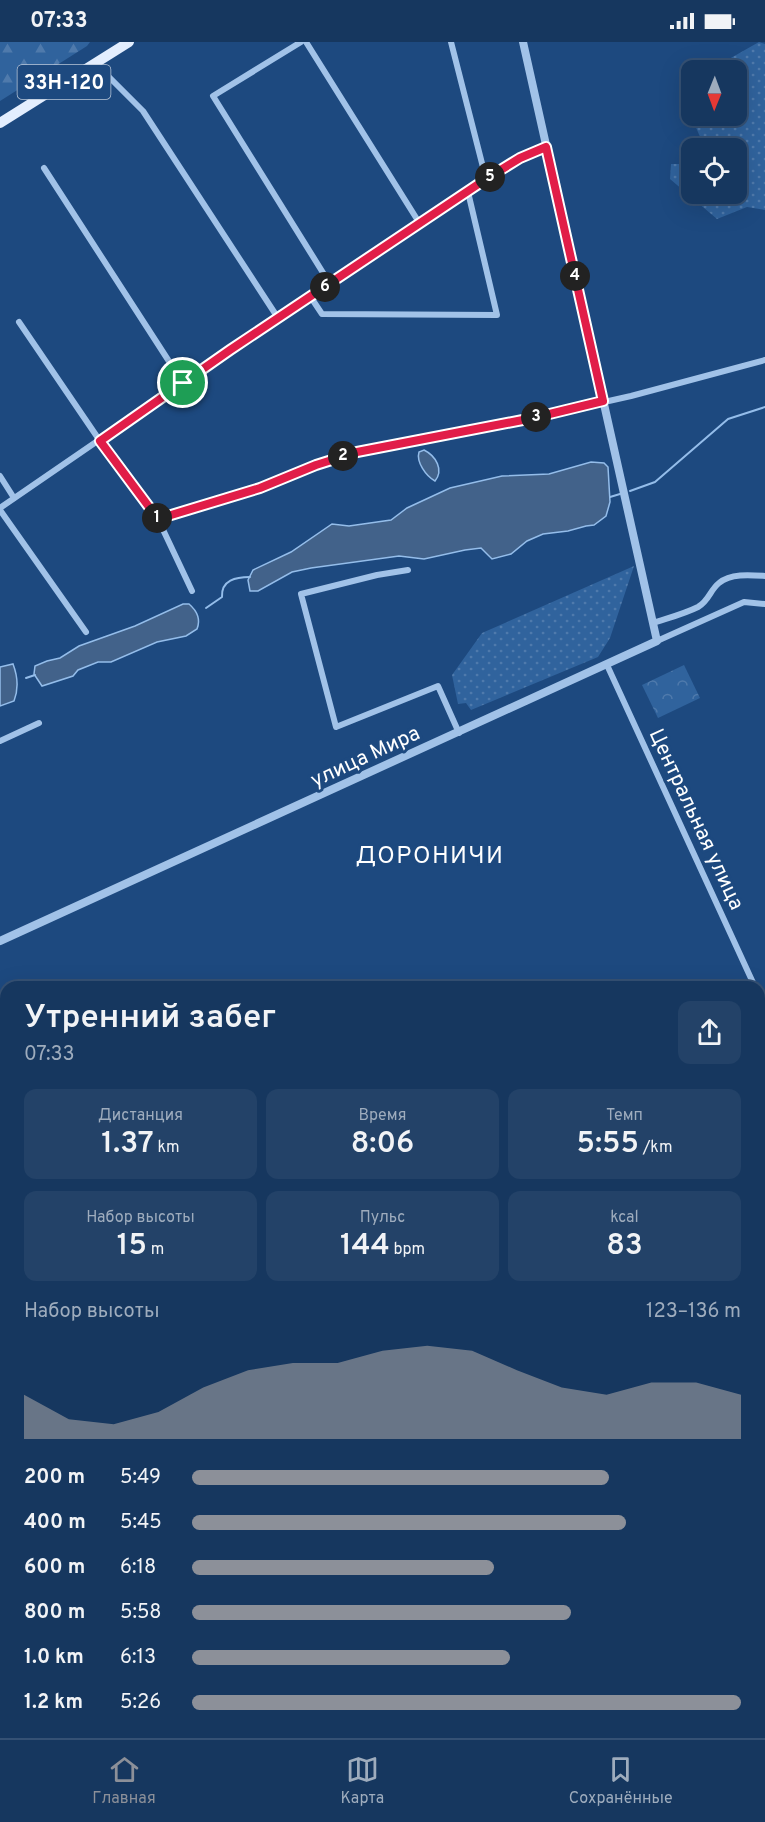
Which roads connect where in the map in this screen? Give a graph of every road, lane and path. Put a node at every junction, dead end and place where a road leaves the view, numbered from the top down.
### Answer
1 (129, 42) edge
2 (301, 42) edge
3 (306, 42) edge
4 (451, 42) edge
5 (523, 42) edge
6 (95, 63) junction
7 (0, 123) edge
8 (546, 147) junction
9 (44, 168) dead end
10 (486, 179) junction
11 (468, 192) junction
12 (420, 224) junction
13 (330, 284) junction
14 (310, 296) junction
15 (278, 318) junction
16 (19, 322) dead end
17 (765, 360) edge
18 (183, 383) junction
19 (603, 401) junction
20 (100, 441) junction
21 (0, 476) edge
22 (15, 498) junction
23 (0, 509) edge
24 (158, 519) junction
25 (408, 570) dead end
26 (765, 576) edge
27 (192, 591) dead end
28 (765, 604) edge
29 (653, 623) junction
30 (86, 632) dead end
31 (657, 641) junction
32 (607, 665) junction
33 (39, 723) dead end
34 (459, 733) junction
35 (0, 741) edge
36 (0, 942) edge
37 (752, 981) edge

1 - 6 main road, 33Н-120
2 - 13 street
3 - 12 street
4 - 10 street
5 - 8 street
6 - 7 main road, 33Н-120
6 - 15 street
8 - 10 street
8 - 19 street
9 - 18 street
10 - 11 street
11 - 12 street
11 - 14 street
12 - 13 street
13 - 14 street
14 - 15 street
15 - 18 street
16 - 20 street
17 - 19 street
18 - 20 street
19 - 24 street
19 - 29 street
20 - 22 street
20 - 24 street
21 - 22 street
22 - 23 street
23 - 30 street
24 - 27 street
25 - 34 street
26 - 29 street
28 - 31 street, улица Мира
29 - 31 street
31 - 32 street, улица Мира
32 - 34 street, улица Мира
32 - 37 street, Центральная улица
33 - 35 street
34 - 36 street, улица Мира

